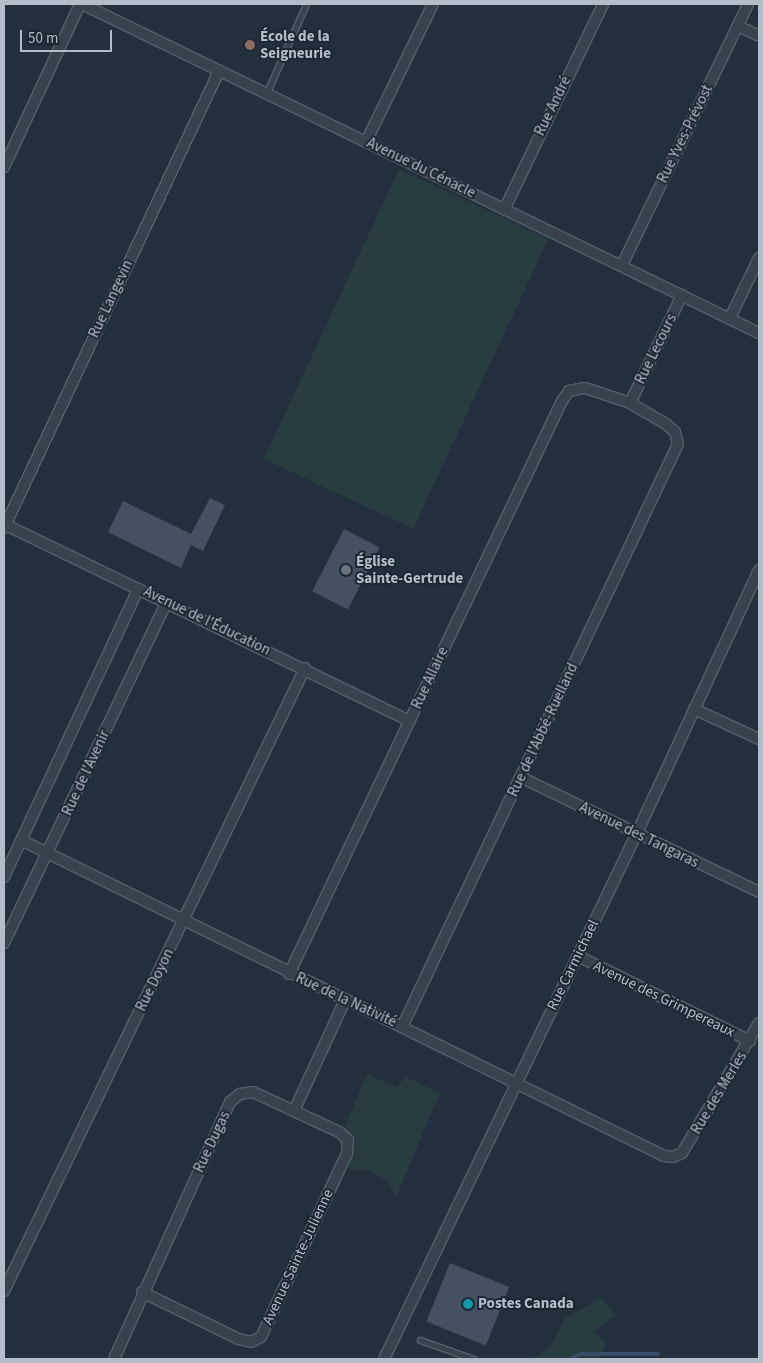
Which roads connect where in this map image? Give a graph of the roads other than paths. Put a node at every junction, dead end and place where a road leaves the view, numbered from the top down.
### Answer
1 (82, 4) edge
2 (306, 4) edge
3 (432, 4) edge
4 (603, 4) edge
5 (748, 4) edge
6 (738, 26) junction
7 (759, 36) edge
8 (218, 71) junction
9 (266, 94) junction
10 (366, 142) junction
11 (4, 167) edge
12 (505, 208) junction
13 (759, 258) edge
14 (622, 265) junction
15 (682, 296) junction
16 (730, 318) junction
17 (759, 333) edge
18 (630, 403) junction
19 (4, 526) edge
20 (759, 570) edge
21 (138, 589) junction
22 (166, 603) junction
23 (305, 668) junction
24 (694, 709) junction
25 (410, 721) junction
26 (759, 739) edge
27 (520, 777) junction
28 (636, 835) junction
29 (21, 840) junction
30 (48, 853) junction
31 (4, 877) edge
32 (759, 892) edge
33 (185, 920) junction
34 (4, 943) edge
35 (578, 956) junction
36 (289, 974) junction
37 (345, 1000) junction
38 (759, 1023) edge
39 (402, 1027) junction
40 (750, 1041) junction
41 (517, 1082) junction
42 (294, 1111) junction
43 (673, 1157) joint
44 (4, 1292) edge
45 (142, 1292) junction
46 (420, 1340) dead end
47 (114, 1359) edge
48 (384, 1359) edge
49 (474, 1359) edge

1 - 8 street, Avenue du Cénacle
1 - 11 street
2 - 9 lane
3 - 10 street
4 - 12 street, Rue André
5 - 6 street, Rue Yves-Prévost
6 - 7 street
6 - 14 street, Rue Yves-Prévost
8 - 9 street, Avenue du Cénacle
8 - 19 street, Rue Langevin
9 - 10 street, Avenue du Cénacle
10 - 12 street, Avenue du Cénacle
12 - 14 street, Avenue du Cénacle
13 - 16 street
14 - 15 street, Avenue du Cénacle
15 - 16 street, Avenue du Cénacle
15 - 18 street, Rue Lecours
16 - 17 street, Avenue du Cénacle
18 - 25 street, Rue Allaire
18 - 27 street, Rue de l'Abbé-Ruelland
19 - 21 street, Avenue de l'Éducation
20 - 24 street, Rue Carmichael
21 - 22 street, Avenue de l'Éducation
21 - 29 street, Rue de l'Avenir
22 - 23 street, Avenue de l'Éducation
22 - 30 street, Rue de l'Avenir
23 - 25 street, Avenue de l'Éducation
23 - 33 street, Rue Doyon
24 - 26 street
24 - 28 street, Rue Carmichael
25 - 36 street, Rue Allaire
27 - 28 street, Avenue des Tangaras
27 - 39 street, Rue de l'Abbé-Ruelland
28 - 32 street, Avenue des Tangaras
28 - 35 street, Rue Carmichael
29 - 30 street, Rue de la Nativité
29 - 31 street, Rue de l'Avenir
30 - 33 street, Rue de la Nativité
30 - 34 street, Rue de l'Avenir
33 - 36 street, Rue de la Nativité
33 - 44 street, Rue Doyon
35 - 40 street, Avenue des Grimpereaux
35 - 41 street, Rue Carmichael
36 - 37 street, Rue de la Nativité
37 - 39 street, Rue de la Nativité
37 - 42 street
38 - 40 street, Rue des Merles
39 - 41 street, Rue de la Nativité
40 - 43 street, Rue des Merles
41 - 43 street, Rue de la Nativité
41 - 48 street, Rue Carmichael
42 - 45 street, Rue Dugas
42 - 45 street, Avenue Sainte-Julienne
45 - 47 street, Rue Dugas
46 - 49 lane

